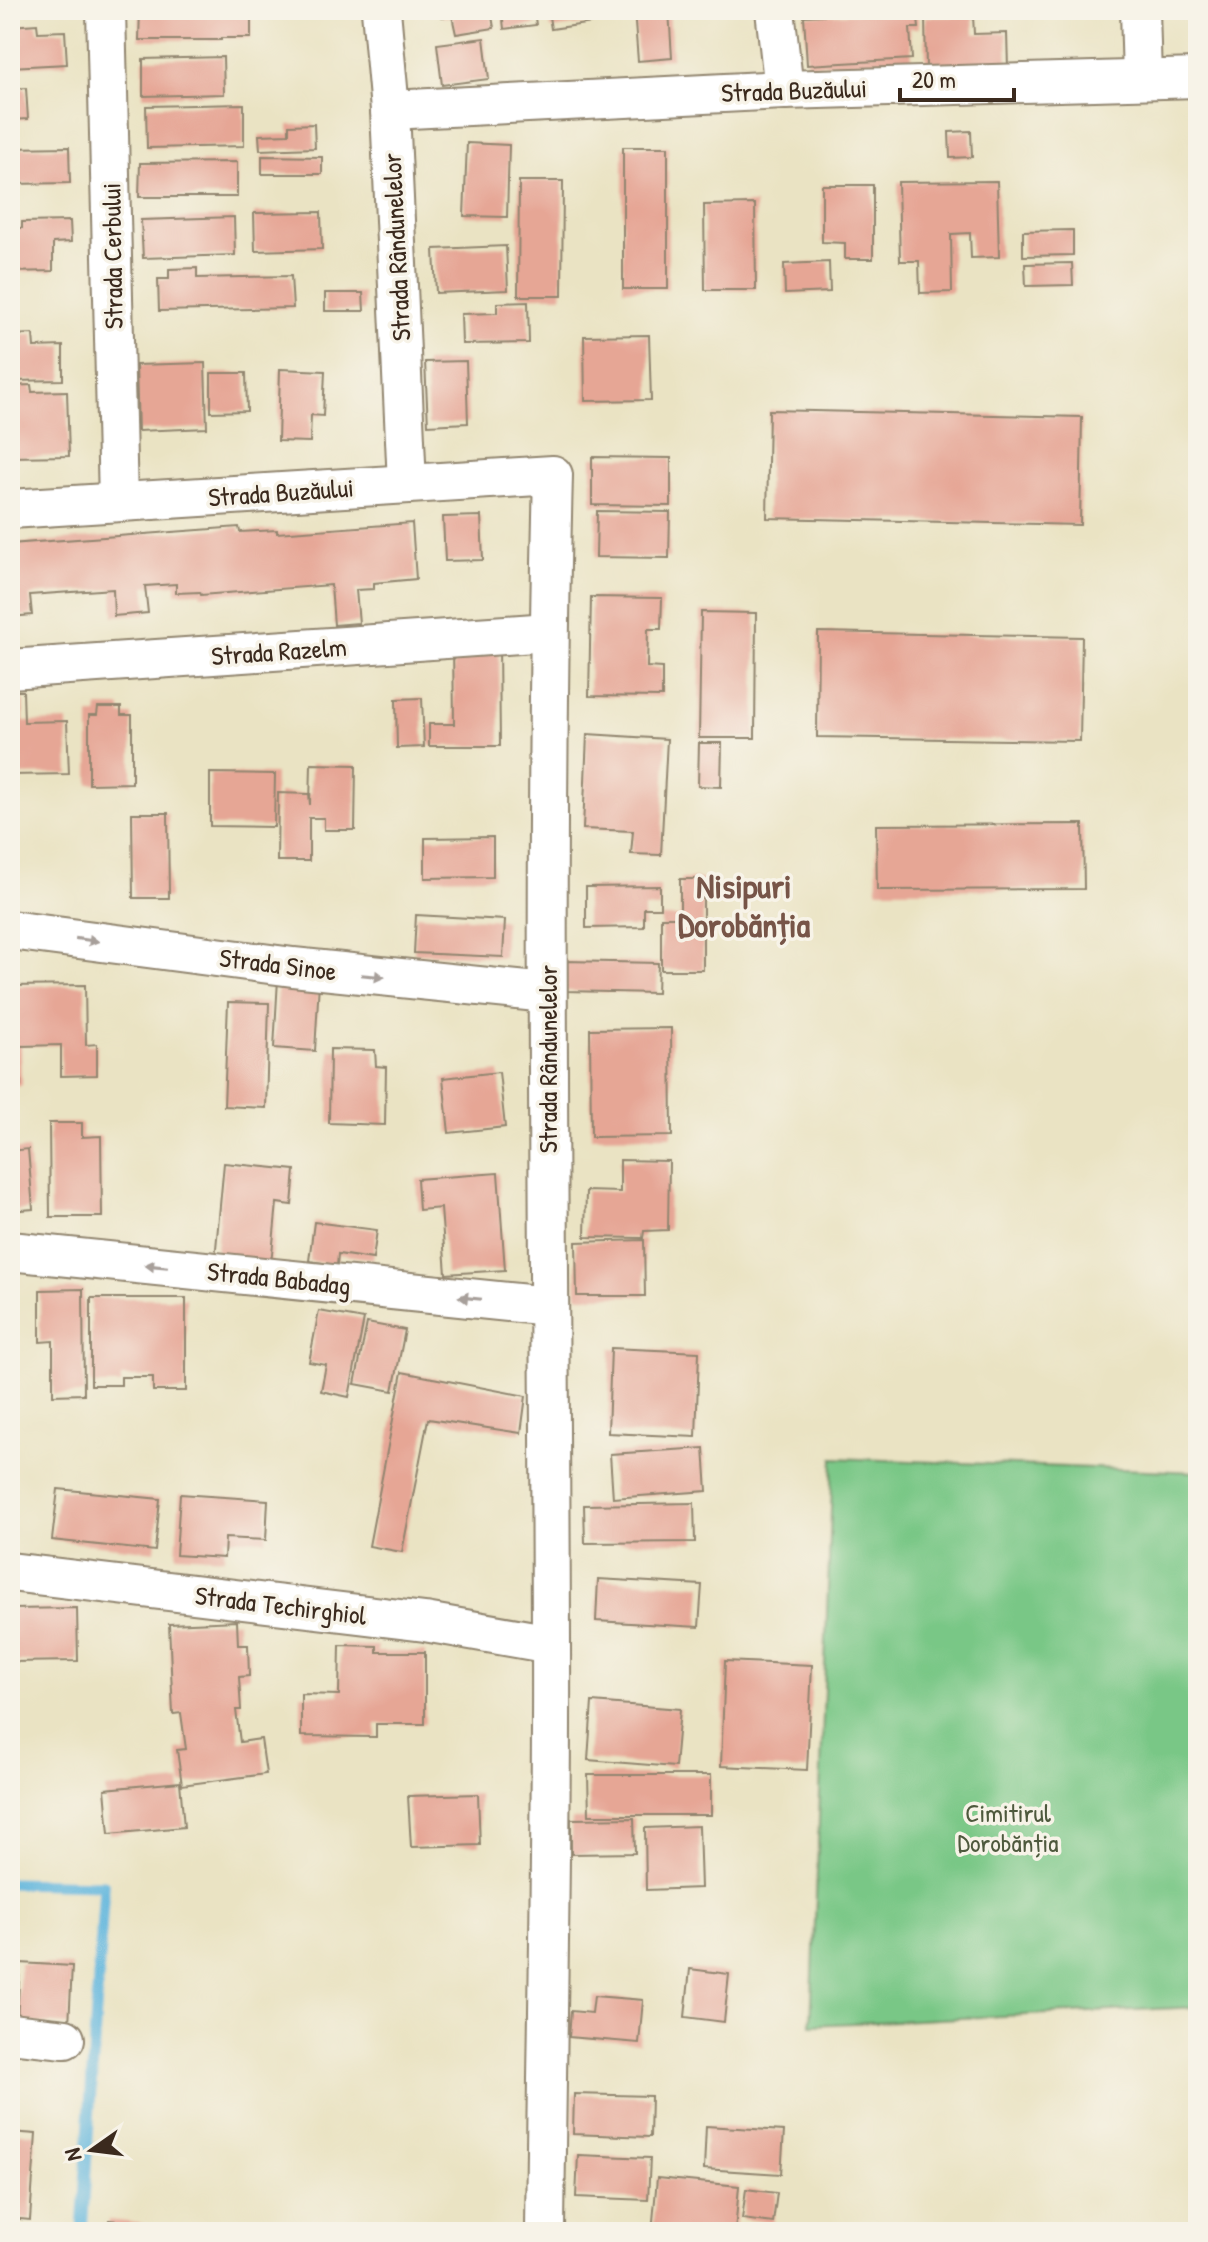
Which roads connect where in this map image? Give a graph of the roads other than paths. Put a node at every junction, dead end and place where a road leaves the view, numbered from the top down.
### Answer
1 (106, 10) edge
2 (381, 10) edge
3 (775, 10) edge
4 (1140, 10) edge
5 (1142, 78) junction
6 (1198, 78) edge
7 (784, 90) junction
8 (390, 110) junction
9 (553, 475) joint
10 (407, 484) junction
11 (118, 502) junction
12 (10, 509) edge
13 (549, 632) junction
14 (10, 669) edge
15 (10, 930) edge
16 (547, 993) junction
17 (10, 1251) edge
18 (548, 1306) junction
19 (10, 1572) edge
20 (551, 1644) junction
21 (10, 2033) edge
22 (65, 2039) dead end
23 (545, 2232) edge

1 - 11 street, Strada Cerbului
2 - 8 street, Strada Rândunelelor
3 - 7 street
4 - 5 street
5 - 6 street, Strada Buzăului
5 - 7 street, Strada Buzăului
7 - 8 street, Strada Buzăului
8 - 10 street, Strada Rândunelelor
9 - 10 street, Strada Buzăului
9 - 13 street, Strada Rândunelelor
10 - 11 street, Strada Buzăului
11 - 12 street, Strada Buzăului
13 - 14 street, Strada Razelm
13 - 16 street, Strada Rândunelelor
15 -> 16 street, Strada Sinoe
16 - 18 street, Strada Rândunelelor
18 -> 17 street, Strada Babadag
18 - 20 street, Strada Rândunelelor
19 - 20 street, Strada Techirghiol
20 - 23 street, Strada Rândunelelor
21 - 22 street

